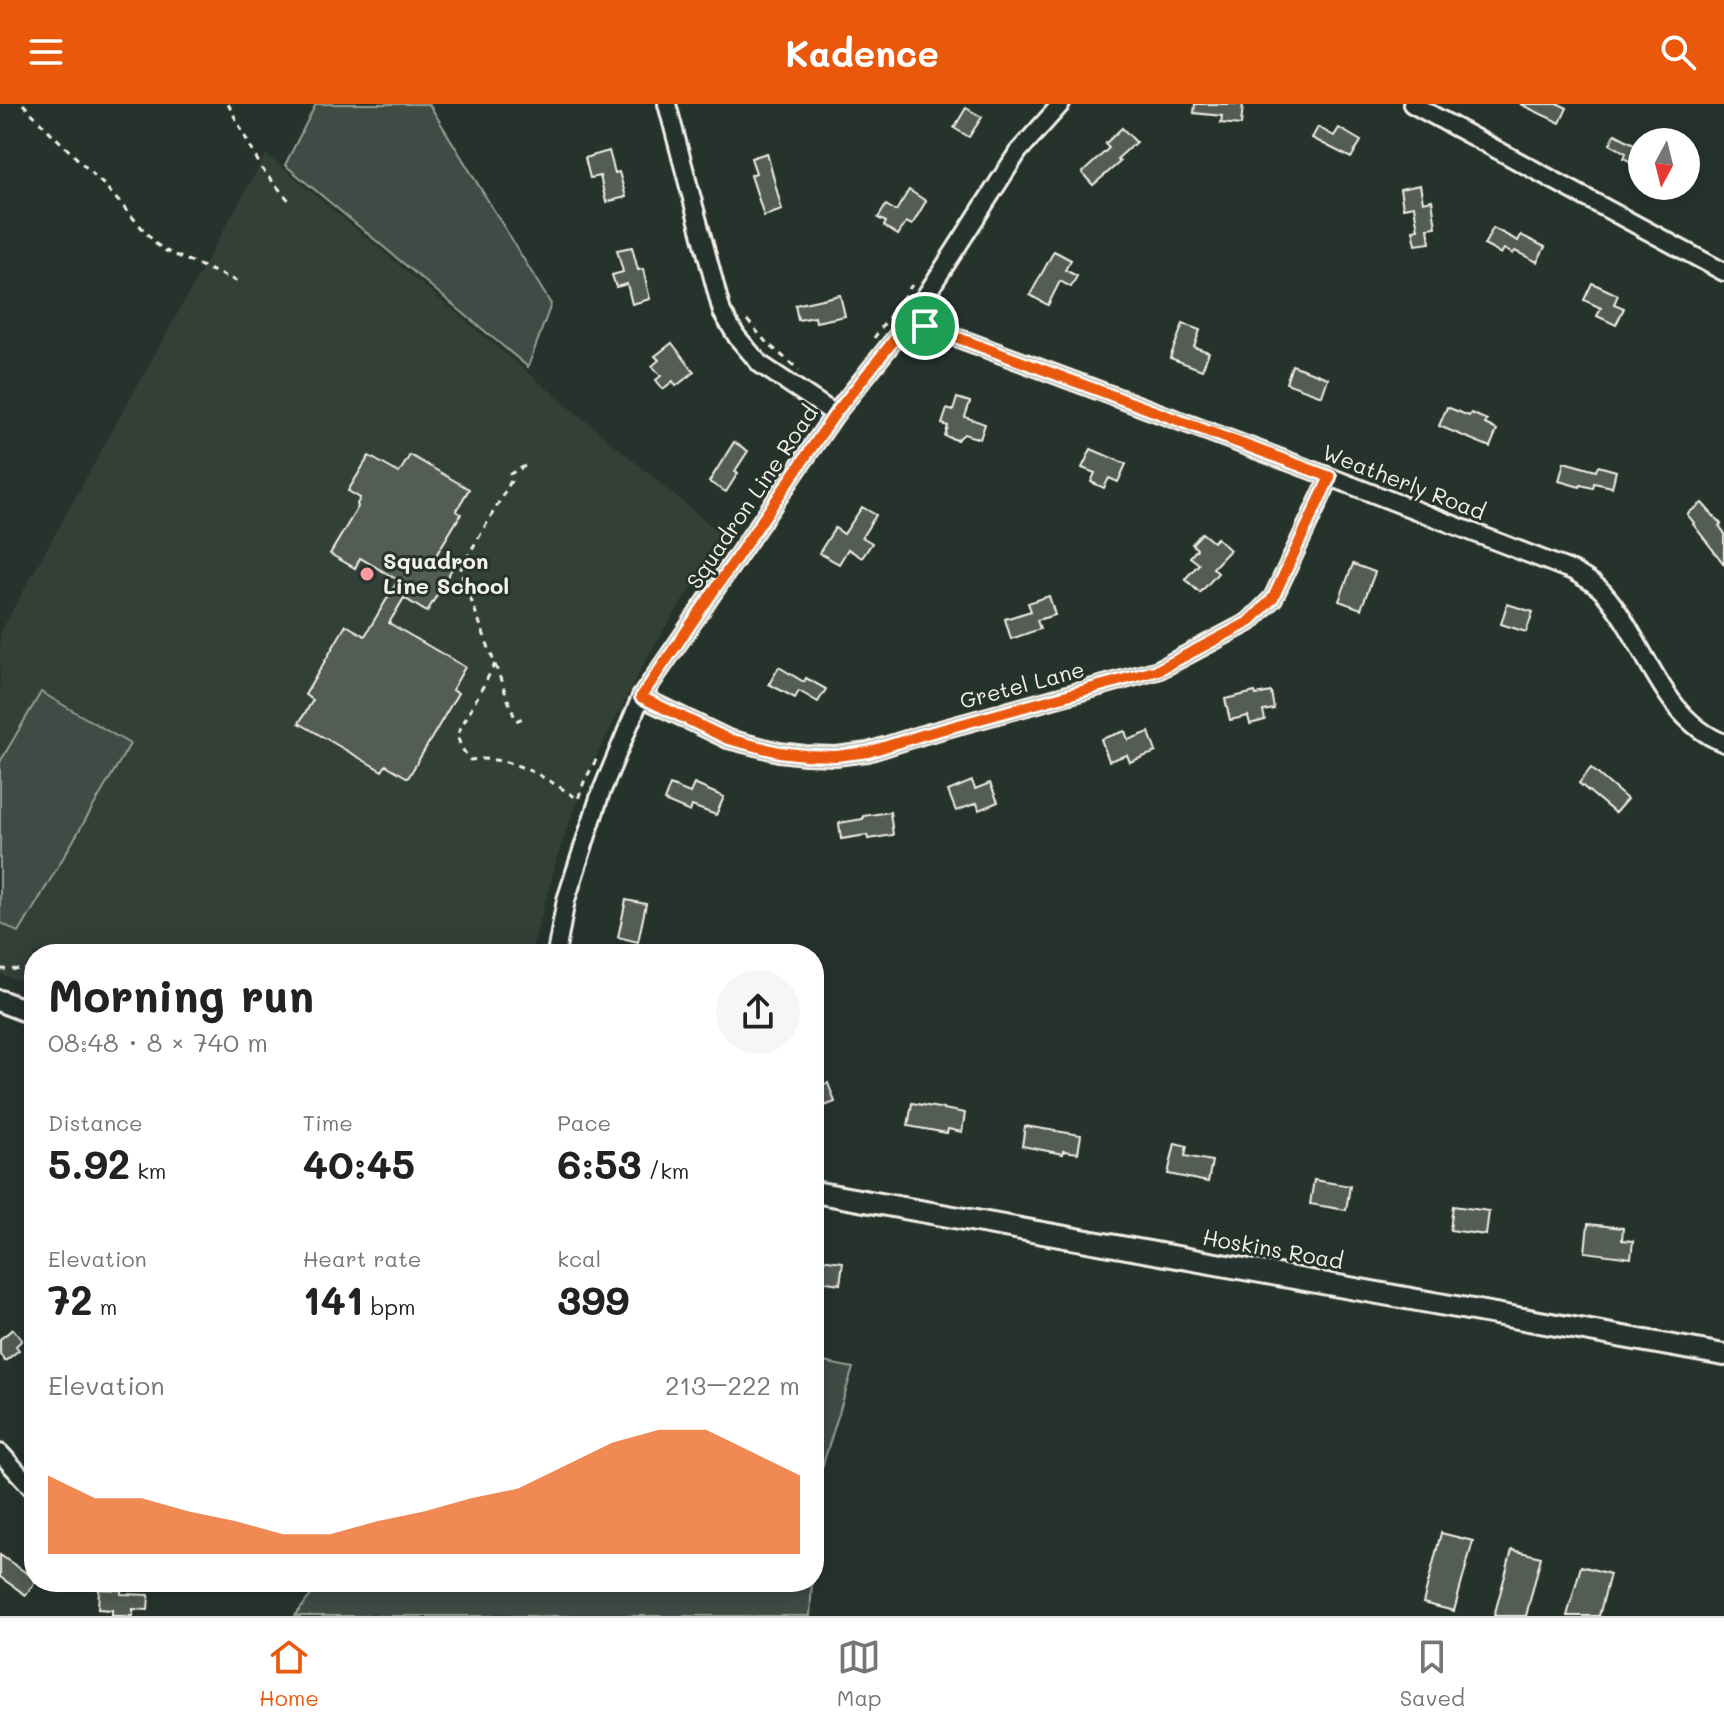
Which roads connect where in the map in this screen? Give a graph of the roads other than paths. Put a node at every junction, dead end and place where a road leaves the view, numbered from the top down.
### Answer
1 (667, 104) edge
2 (1061, 104) edge
3 (1412, 104) edge
4 (1724, 272) edge
5 (910, 320) junction
6 (835, 414) junction
7 (1330, 477) junction
8 (641, 697) junction
9 (1724, 743) edge
10 (558, 944) edge
11 (0, 1001) edge
12 (24, 1010) edge
13 (824, 1194) edge
14 (1724, 1355) edge
15 (0, 1453) edge
16 (24, 1479) edge

1 - 6 street
2 - 5 street, Squadron Line Road
3 - 4 street
5 - 6 street, Squadron Line Road
5 - 7 street, Weatherly Road
6 - 8 street, Squadron Line Road
7 - 8 street, Gretel Lane
7 - 9 street, Weatherly Road
8 - 10 street, Squadron Line Road
11 - 12 street
13 - 14 street, Hoskins Road
15 - 16 street

